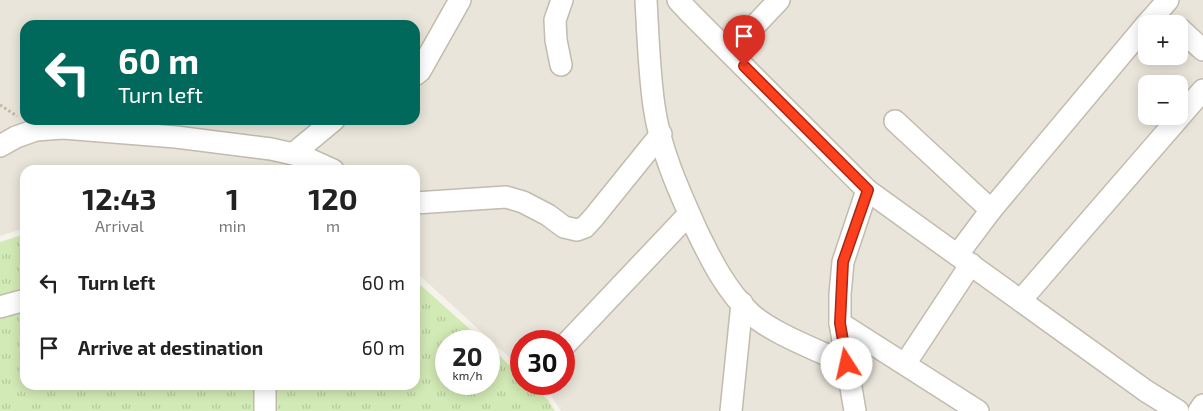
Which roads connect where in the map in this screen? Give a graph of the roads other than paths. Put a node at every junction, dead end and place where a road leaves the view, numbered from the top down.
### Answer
1 (460, 0) edge
2 (562, 0) edge
3 (646, 0) edge
4 (678, 0) edge
5 (779, 0) edge
6 (1188, 36) edge
7 (1138, 40) edge
8 (1203, 50) edge
9 (730, 52) junction
10 (561, 65) dead end
11 (420, 71) edge
12 (1203, 90) edge
13 (895, 121) dead end
14 (328, 125) edge
15 (661, 134) junction
16 (0, 146) edge
17 (293, 154) junction
18 (322, 165) edge
19 (868, 190) junction
20 (420, 203) edge
21 (991, 210) junction
22 (689, 214) junction
23 (965, 259) junction
24 (1021, 300) junction
25 (20, 301) edge
26 (742, 303) junction
27 (0, 307) edge
28 (840, 323) junction
29 (575, 334) edge
30 (847, 364) junction
31 (905, 364) junction
32 (265, 390) edge
33 (1203, 405) edge
34 (265, 411) edge
35 (731, 411) edge
36 (855, 411) edge
37 (978, 411) edge
38 (1178, 411) edge
39 (1198, 411) edge

1 - 11 street
2 - 10 street
3 - 15 street
4 - 9 street
5 - 9 street
6 - 8 street
7 - 21 street
9 - 19 street
12 - 24 street
13 - 21 street
14 - 17 street
15 - 20 street
15 - 22 street
16 - 17 street
17 - 18 street
19 - 23 street
19 - 28 street
21 - 23 street
22 - 26 street
22 - 29 street
23 - 24 street
23 - 31 street
24 - 38 street
25 - 27 street
26 - 30 street
26 - 35 street
28 - 30 street
28 - 31 street
30 - 36 street
31 - 37 street
32 - 34 street
33 - 39 street

